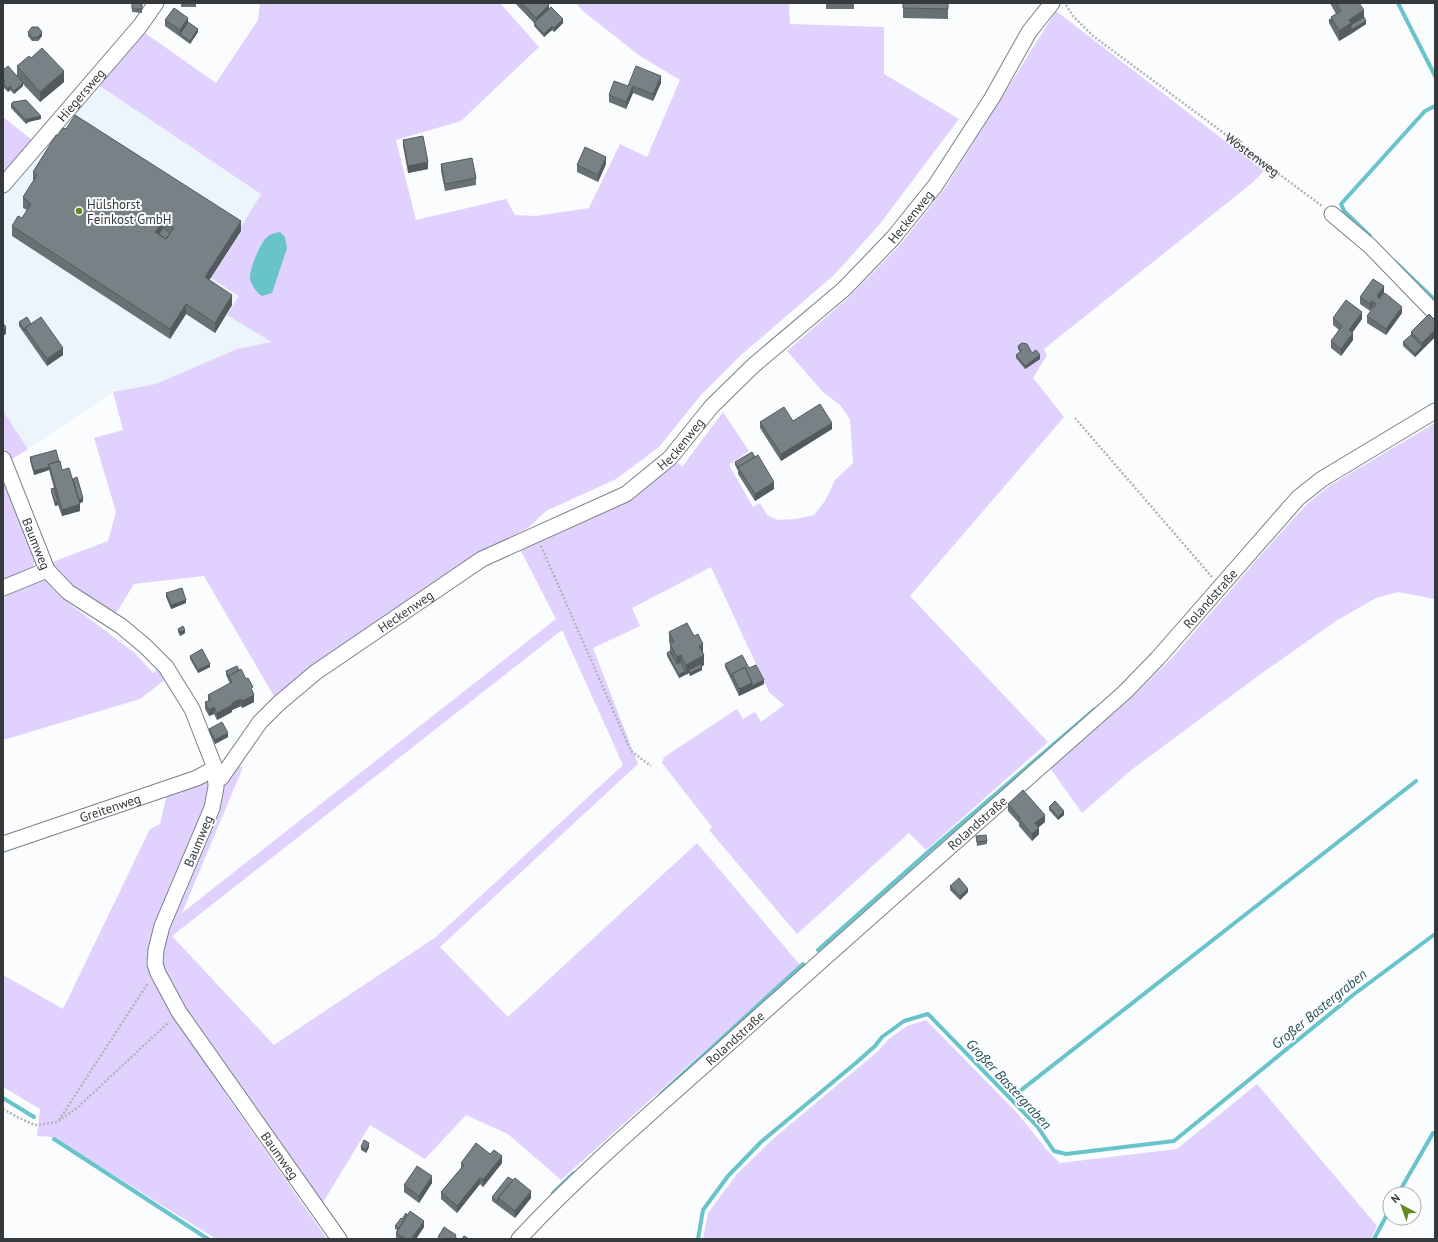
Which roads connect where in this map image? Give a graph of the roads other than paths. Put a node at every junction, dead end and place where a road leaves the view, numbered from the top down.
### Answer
1 (156, 3) edge
2 (1052, 3) edge
3 (3, 185) edge
4 (1332, 214) road end
5 (1435, 313) edge
6 (1435, 412) edge
7 (3, 459) edge
8 (47, 570) junction
9 (3, 588) edge
10 (215, 774) junction
11 (3, 844) edge
12 (339, 1239) edge
13 (519, 1239) edge

1 - 3 street, Hiegersweg
2 - 10 street, Heckenweg
4 - 5 street
6 - 13 street, Rolandstraße
7 - 8 street, Baumweg
8 - 9 street
8 - 10 street, Baumweg
10 - 11 street, Greitenweg
10 - 12 street, Baumweg

